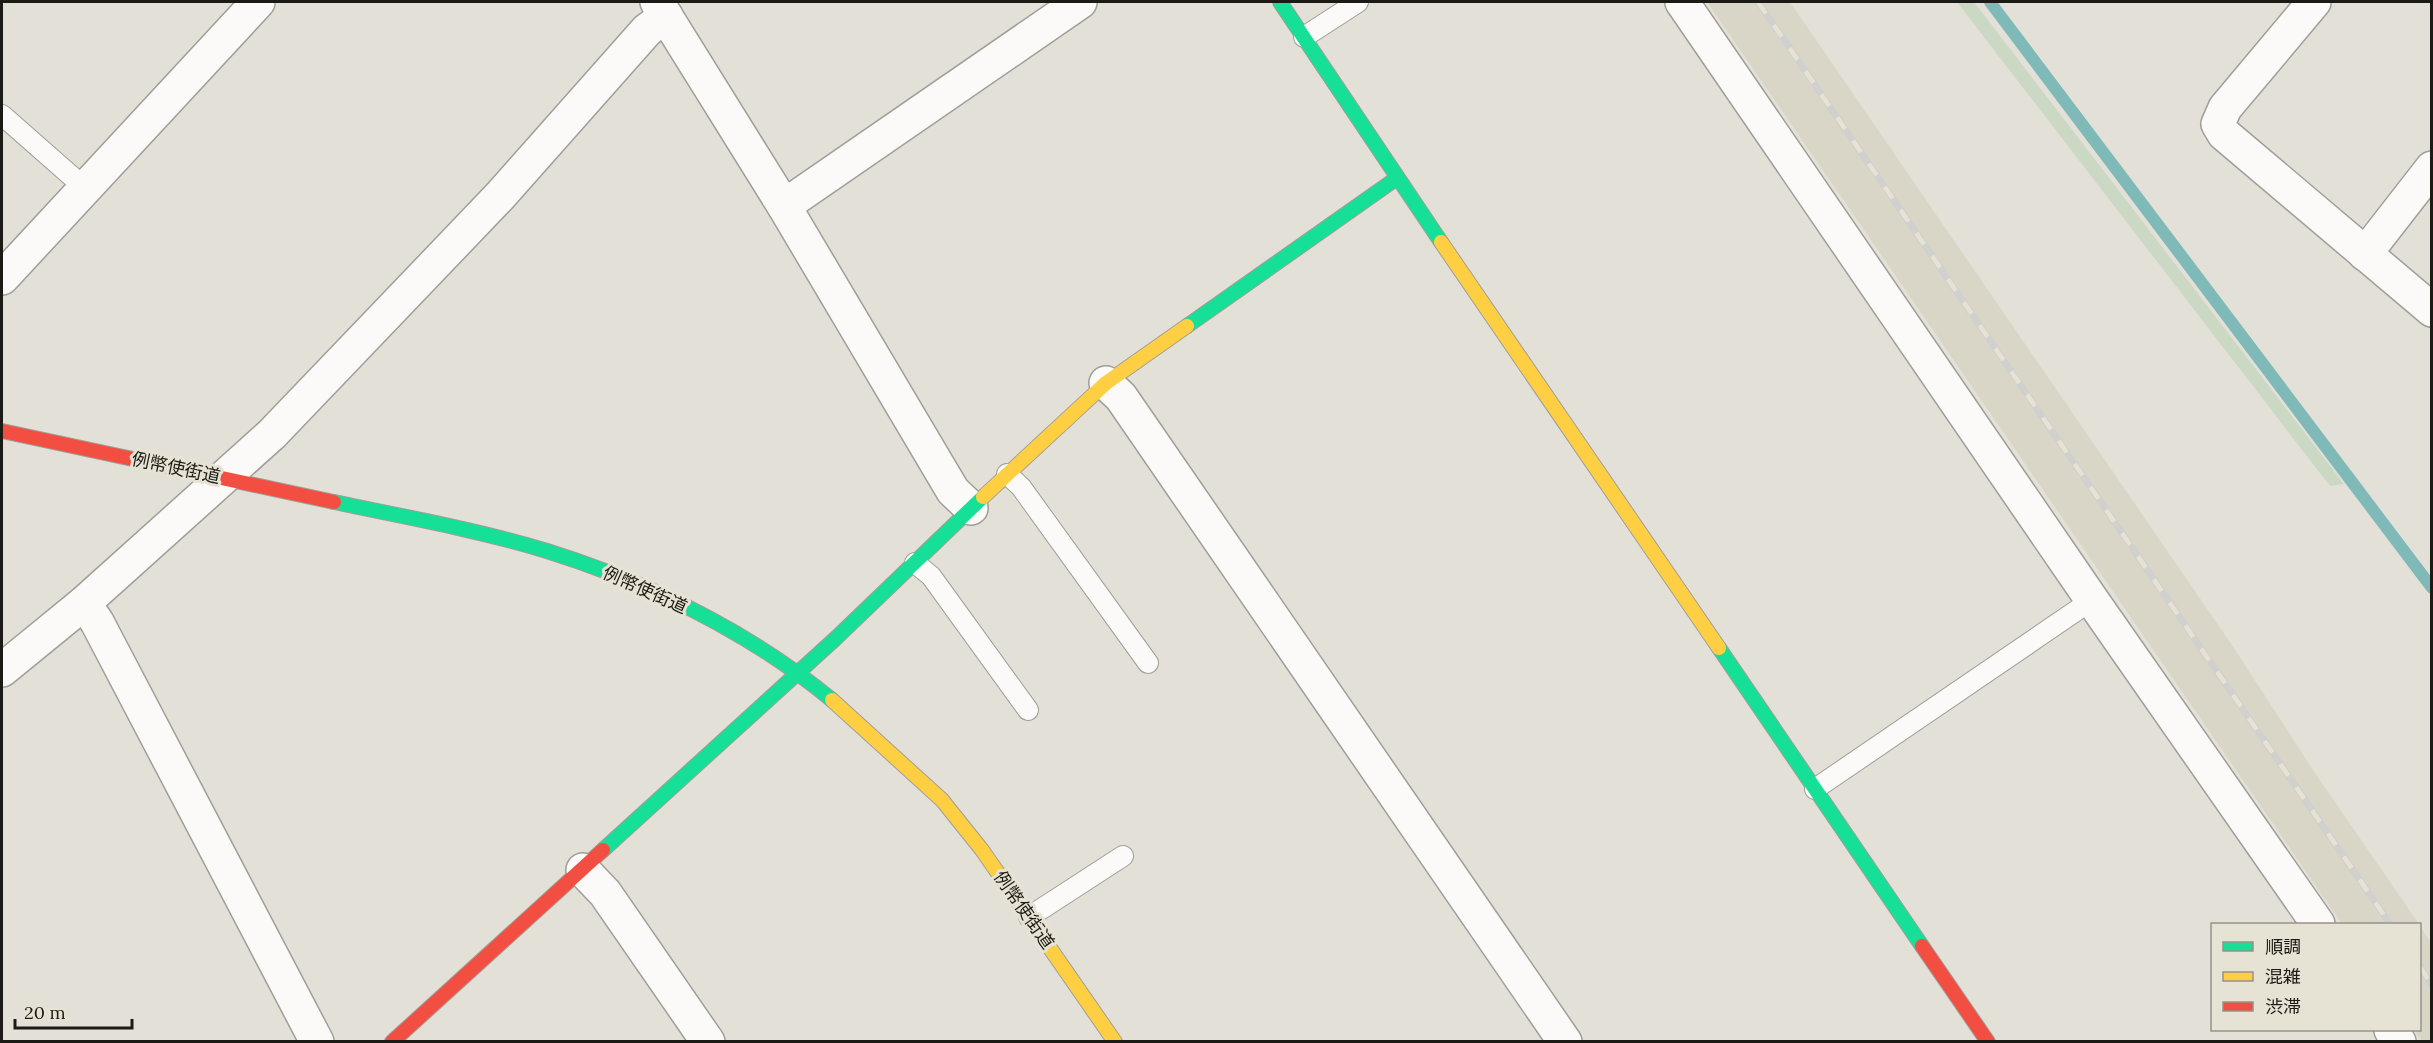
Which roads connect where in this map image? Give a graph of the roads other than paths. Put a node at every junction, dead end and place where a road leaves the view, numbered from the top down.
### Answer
1 (258, 2) edge
2 (1080, 2) edge
3 (1280, 2) edge
4 (1358, 2) edge
5 (1682, 2) edge
6 (2314, 2) edge
7 (661, 9) edge
8 (1304, 37) junction
9 (2, 115) edge
10 (2432, 168) edge
11 (1397, 178) junction
12 (85, 188) junction
13 (784, 206) junction
14 (2365, 254) junction
15 (2, 279) edge
16 (2432, 310) edge
17 (1106, 383) junction
18 (2, 431) edge
19 (1007, 474) junction
20 (223, 478) junction
21 (970, 508) junction
22 (915, 563) junction
23 (2092, 600) junction
24 (84, 603) junction
25 (1148, 663) dead end
26 (2, 670) edge
27 (797, 671) junction
28 (1028, 710) dead end
29 (1815, 789) junction
30 (1123, 856) dead end
31 (583, 870) junction
32 (1029, 917) junction
33 (2317, 923) edge
34 (1980, 1036) edge
35 (317, 1041) edge
36 (392, 1041) edge
37 (708, 1041) edge
38 (1115, 1041) edge
39 (1565, 1041) edge

1 - 12 street
2 - 13 street
3 - 8 street
4 - 8 lane
5 - 23 street
6 - 14 street
7 - 13 street
7 - 20 street
8 - 11 street
9 - 12 lane
10 - 14 street
11 - 17 street
11 - 29 street
12 - 15 street
13 - 21 street
14 - 16 street
17 - 19 street
17 - 39 street
18 - 20 street, 例幣使街道
19 - 21 street
19 - 25 lane
20 - 24 street
20 - 27 street, 例幣使街道
21 - 22 street
22 - 27 street
22 - 28 lane
23 - 29 lane
23 - 33 street
24 - 26 street
24 - 35 street
27 - 31 street
27 - 32 street, 例幣使街道
29 - 34 street
30 - 32 lane
31 - 36 street
31 - 37 street
32 - 38 street, 例幣使街道

